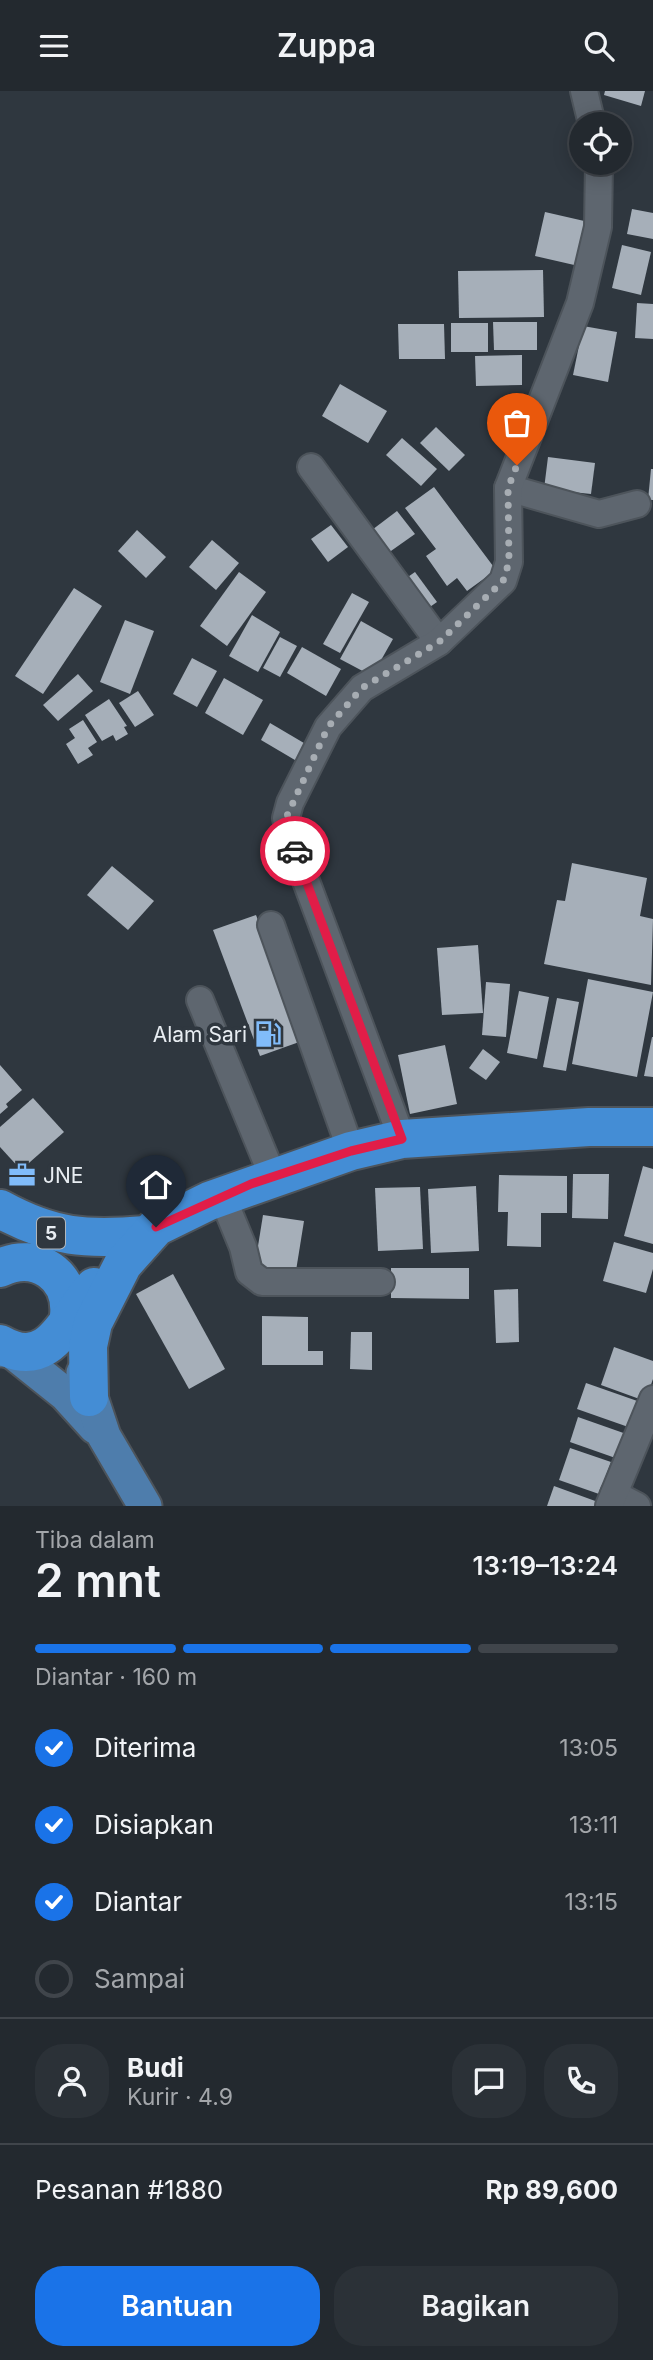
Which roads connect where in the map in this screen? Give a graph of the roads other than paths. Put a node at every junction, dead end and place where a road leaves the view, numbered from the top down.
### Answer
1 (584, 91) edge
2 (589, 112) edge
3 (599, 175) edge
4 (311, 467) dead end
5 (508, 488) junction
6 (637, 505) dead end
7 (439, 642) junction
8 (271, 925) dead end
9 (200, 1000) dead end
10 (653, 1127) edge
11 (402, 1139) junction
12 (351, 1151) junction
13 (273, 1177) junction
14 (222, 1196) junction
15 (0, 1209) edge
16 (0, 1214) edge
17 (125, 1246) junction
18 (39, 1263) junction
19 (0, 1268) edge
20 (381, 1282) dead end
21 (69, 1316) junction
22 (2, 1353) edge
23 (77, 1396) junction
24 (653, 1399) edge
25 (620, 1502) edge
26 (145, 1506) edge

1 - 2 street
3 - 5 street
4 - 7 street
5 - 6 street
5 - 7 street
7 - 11 street
8 - 12 street
9 - 13 street
10 - 11 highway
11 - 12 highway
12 - 13 highway
13 - 14 highway
14 - 17 highway
14 - 20 street
15 - 17 highway, 5
16 - 18 highway
17 - 18 highway
17 - 21 highway
17 - 23 highway
18 - 19 highway
18 - 21 highway
21 - 22 highway
21 - 23 main road
22 - 23 main road
23 - 26 main road
24 - 25 street

